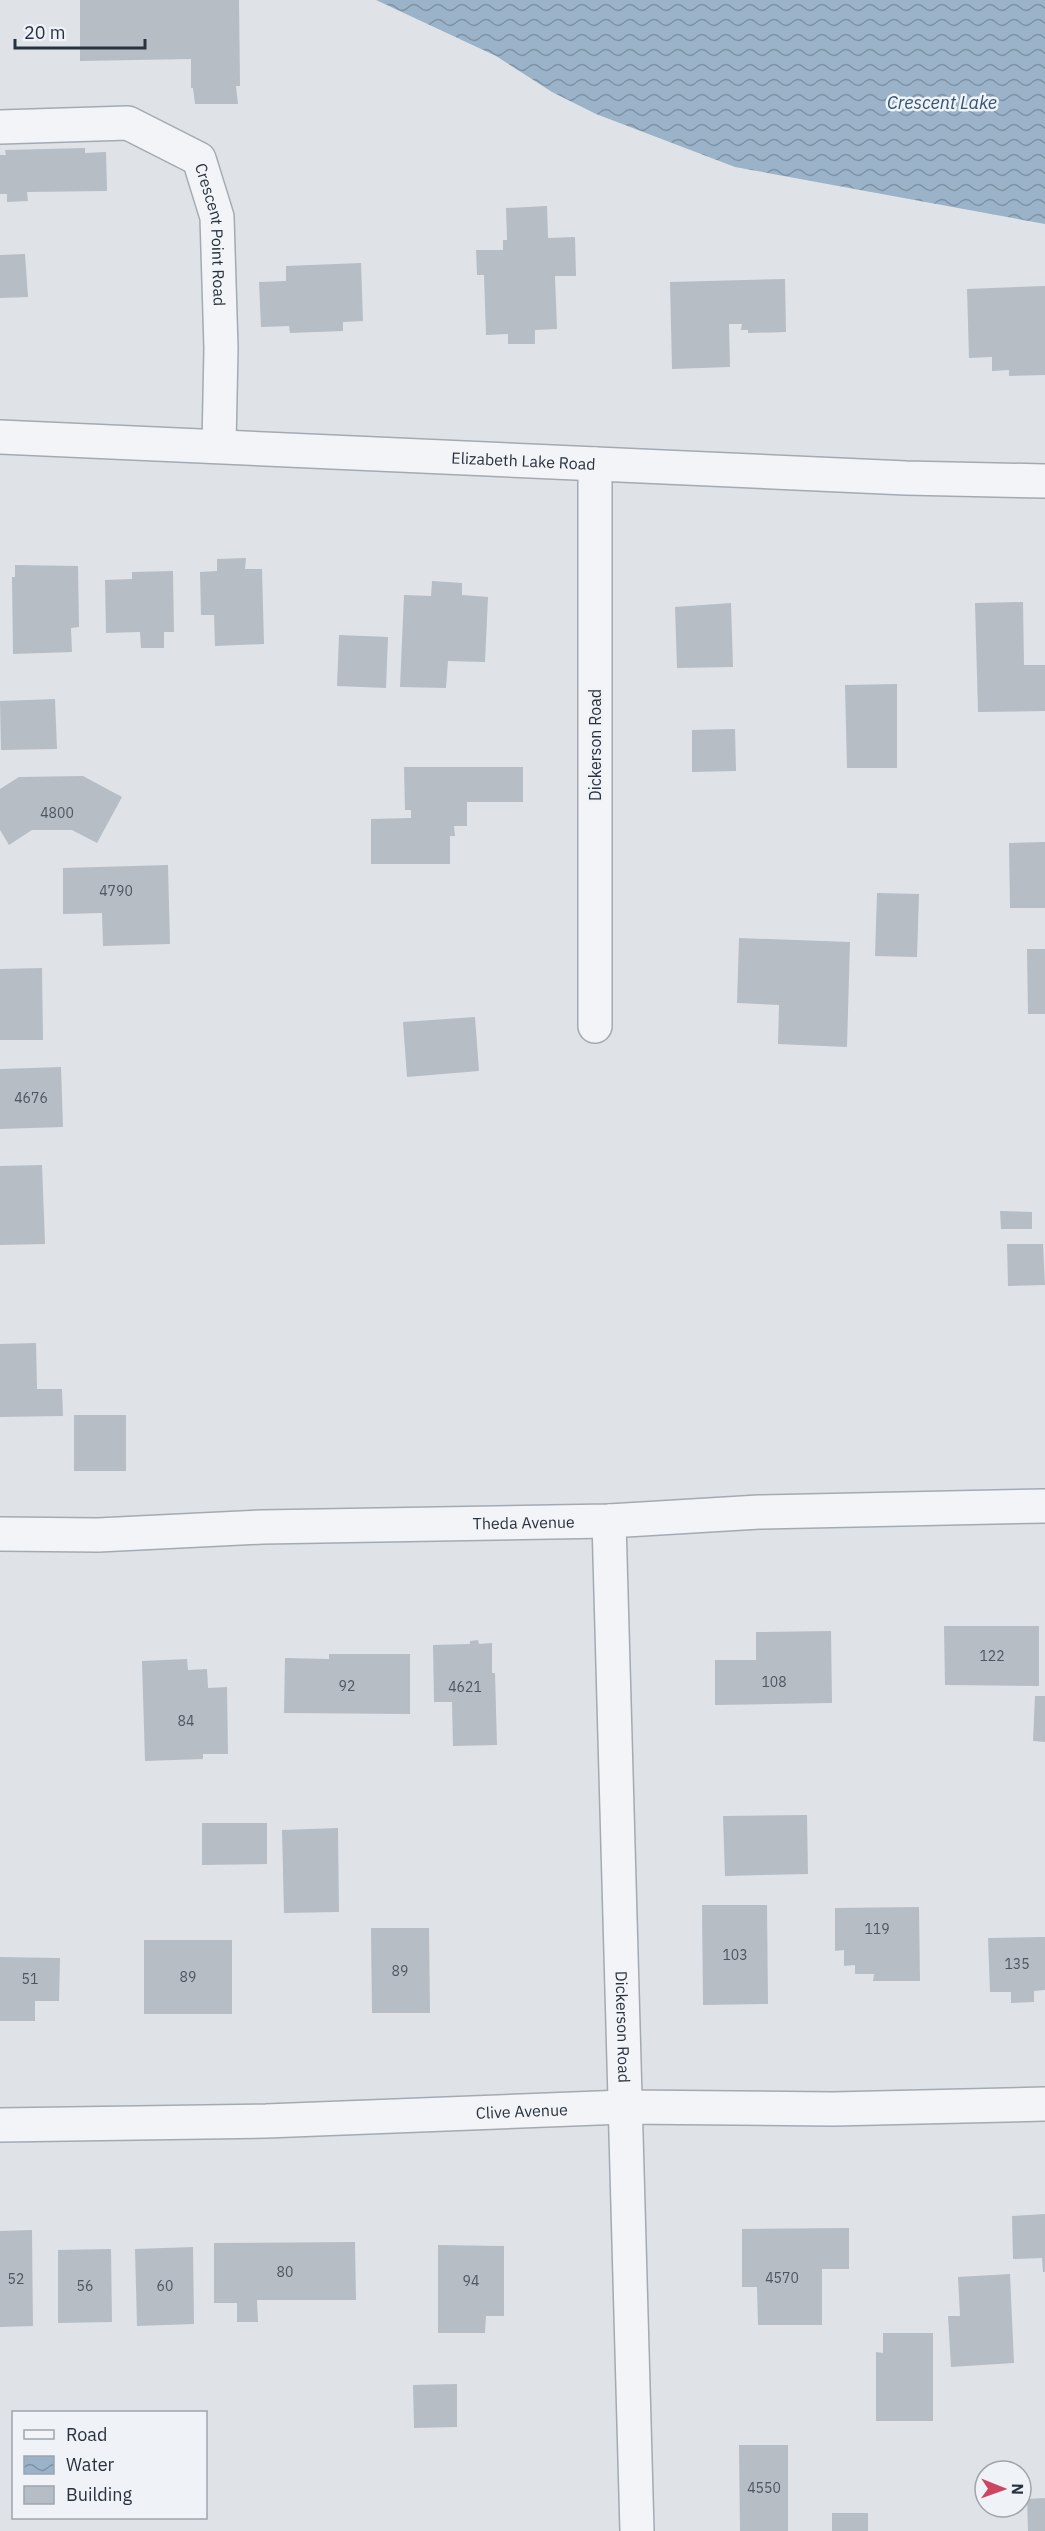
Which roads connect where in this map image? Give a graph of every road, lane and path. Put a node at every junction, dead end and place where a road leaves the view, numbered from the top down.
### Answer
1 (0, 127) edge
2 (0, 437) edge
3 (219, 445) junction
4 (595, 464) junction
5 (1045, 481) edge
6 (595, 1026) dead end
7 (1045, 1506) edge
8 (609, 1521) junction
9 (0, 1534) edge
10 (1045, 2104) edge
11 (624, 2107) junction
12 (0, 2125) edge
13 (637, 2531) edge

1 - 3 street, Crescent Point Road
2 - 3 street, Elizabeth Lake Road
3 - 4 street, Elizabeth Lake Road
4 - 5 street, Elizabeth Lake Road
4 - 6 street, Dickerson Road
7 - 8 street, Theda Avenue
8 - 9 street, Theda Avenue
8 - 11 street, Dickerson Road
10 - 11 street, Clive Avenue
11 - 12 street, Clive Avenue
11 - 13 street, Dickerson Road

